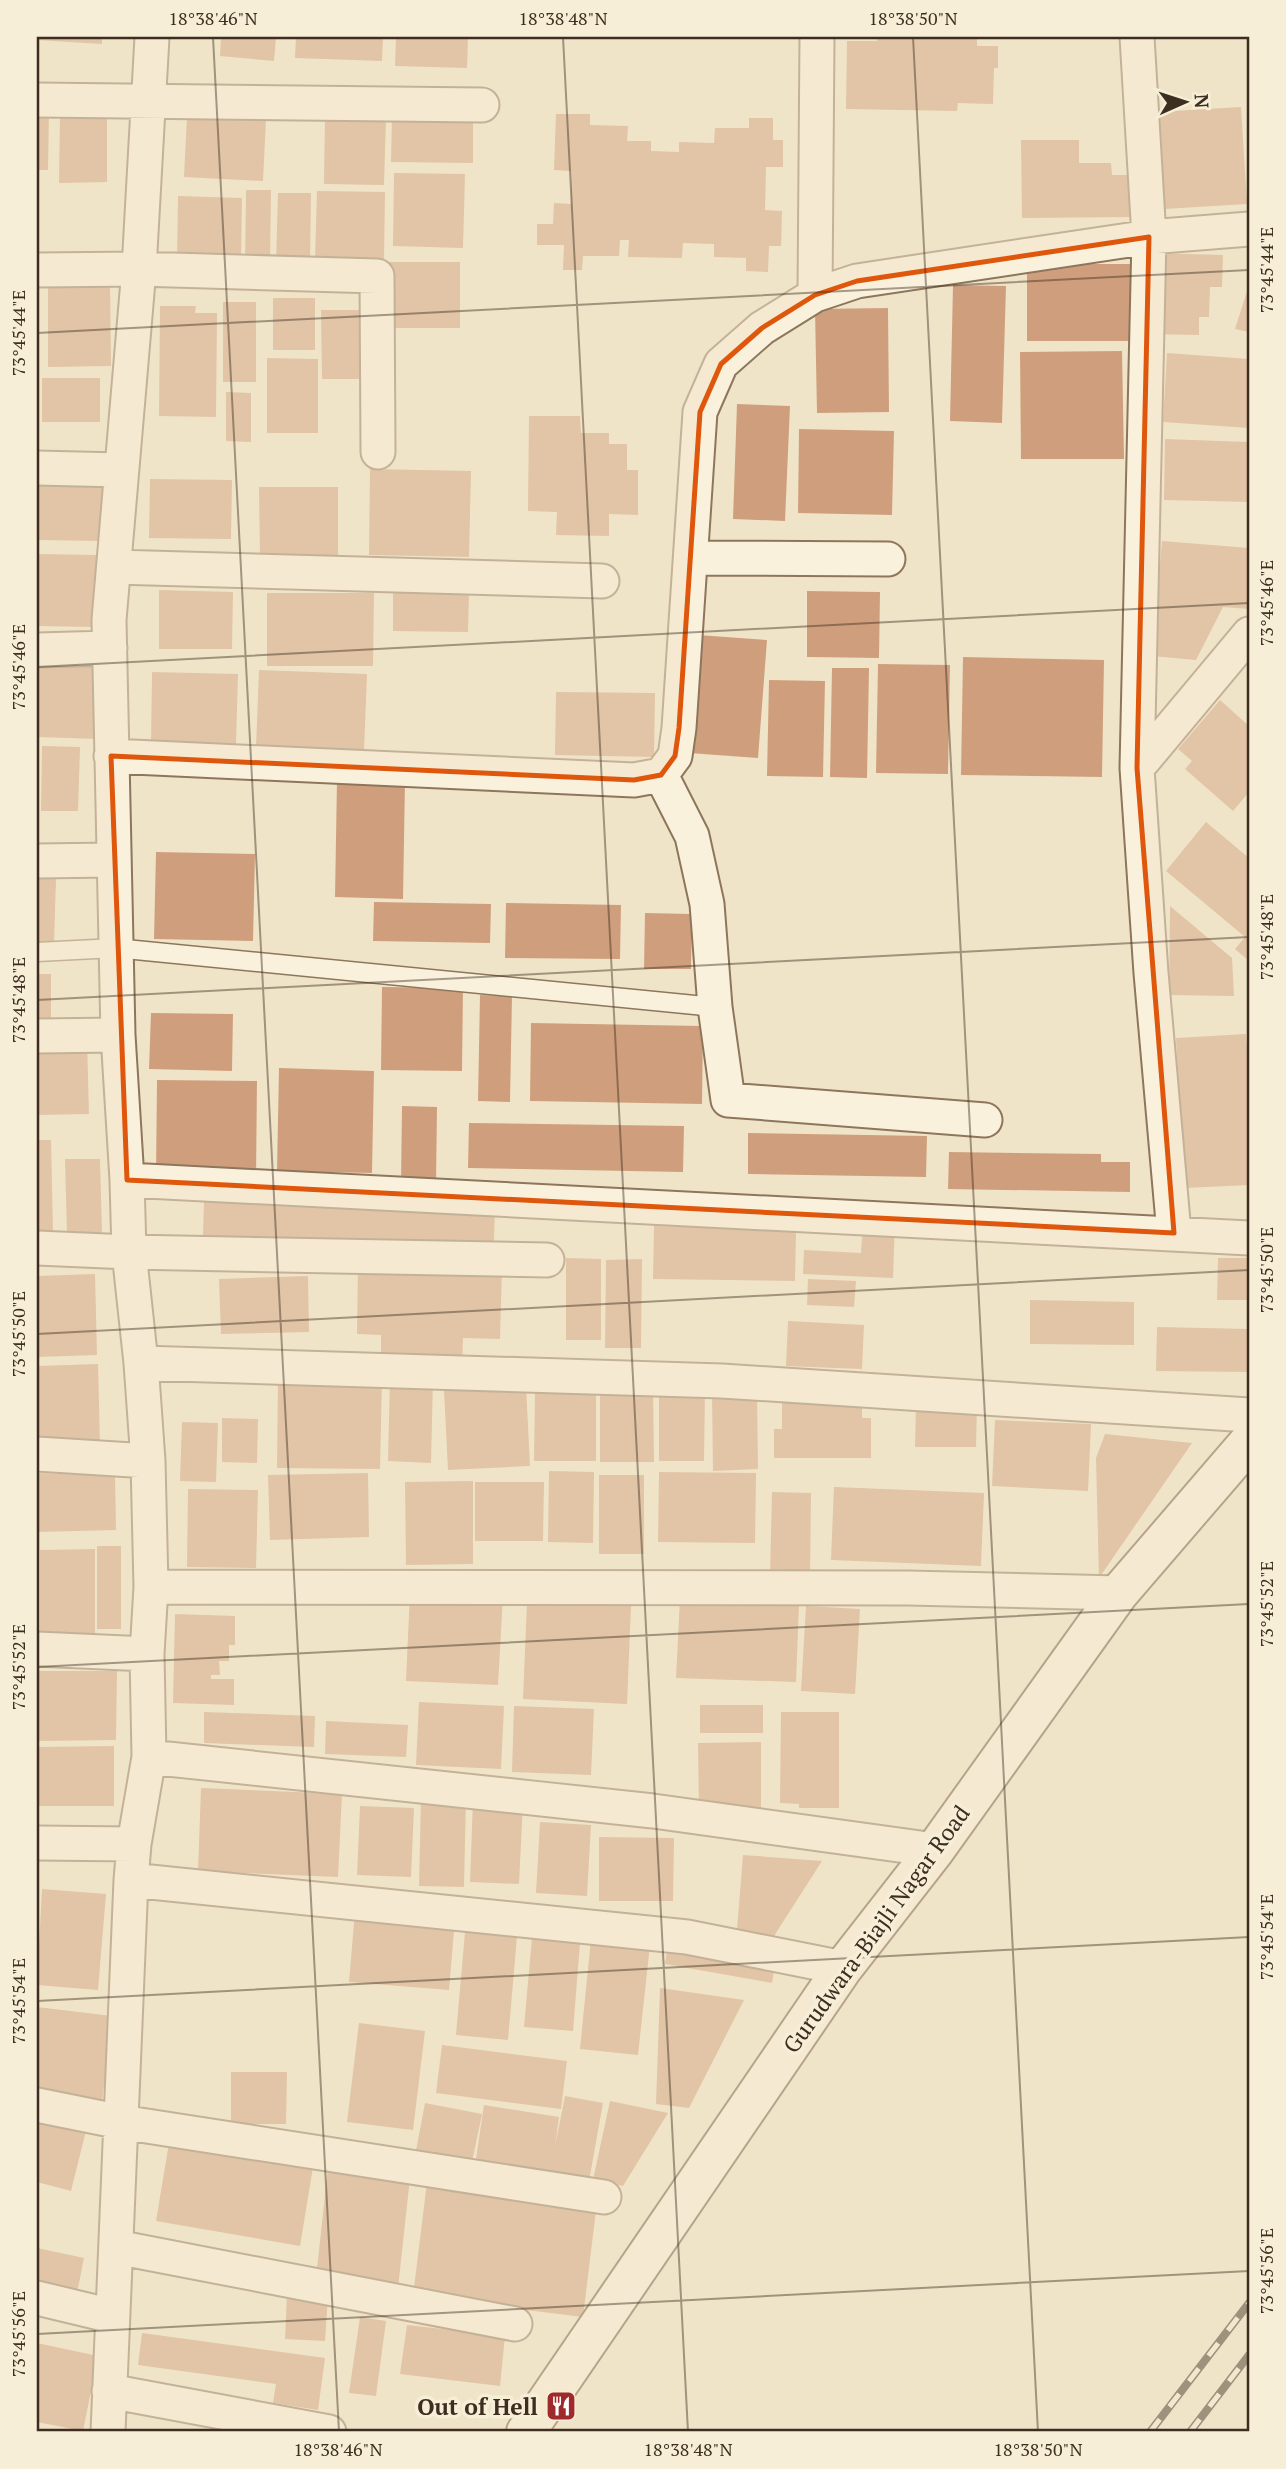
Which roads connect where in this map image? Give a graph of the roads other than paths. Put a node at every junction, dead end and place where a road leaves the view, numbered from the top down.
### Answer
1 (152, 37) edge
2 (817, 37) edge
3 (1137, 37) edge
4 (37, 100) edge
5 (149, 102) junction
6 (482, 104) dead end
7 (1249, 229) edge
8 (1149, 237) junction
9 (139, 269) junction
10 (37, 270) edge
11 (815, 295) junction
12 (378, 452) dead end
13 (37, 468) edge
14 (121, 470) junction
15 (691, 558) junction
16 (888, 559) dead end
17 (114, 567) junction
18 (602, 582) dead end
19 (1249, 634) edge
20 (110, 648) junction
21 (37, 650) edge
22 (111, 756) junction
23 (1137, 768) junction
24 (661, 775) junction
25 (113, 860) junction
26 (37, 861) edge
27 (115, 948) junction
28 (37, 952) edge
29 (715, 1007) junction
30 (118, 1035) junction
31 (37, 1036) edge
32 (985, 1120) dead end
33 (127, 1180) junction
34 (1174, 1233) junction
35 (1249, 1238) edge
36 (37, 1248) edge
37 (129, 1252) junction
38 (547, 1260) dead end
39 (141, 1363) junction
40 (1249, 1415) edge
41 (1249, 1443) edge
42 (37, 1454) edge
43 (148, 1461) junction
44 (151, 1587) junction
45 (1119, 1593) junction
46 (37, 1649) edge
47 (147, 1654) junction
48 (149, 1757) junction
49 (37, 1843) edge
50 (135, 1844) junction
51 (935, 1850) junction
52 (131, 1881) junction
53 (843, 1968) junction
54 (37, 2105) edge
55 (121, 2122) junction
56 (604, 2197) dead end
57 (116, 2248) junction
58 (37, 2298) edge
59 (112, 2315) junction
60 (515, 2324) dead end
61 (109, 2391) junction
62 (108, 2432) edge
63 (329, 2432) edge
64 (526, 2432) edge

1 - 5 street
2 - 11 street
3 - 8 street
4 - 5 street
5 - 6 street
5 - 9 street
7 - 8 street
8 - 11 street
8 - 23 street
9 - 10 street
9 - 12 street
9 - 14 street
11 - 15 street
13 - 14 street
14 - 17 street
15 - 16 street
15 - 24 street
17 - 18 street
17 - 20 street
19 - 23 street
20 - 21 street
20 - 22 street
22 - 24 street
22 - 25 street
23 - 34 street
24 - 29 street
25 - 26 street
25 - 27 street
27 - 28 lane
27 - 29 lane
27 - 30 street
29 - 32 street
30 - 31 street
30 - 33 street
33 - 34 street
33 - 37 street
34 - 35 street
36 - 37 street
37 - 38 street
37 - 39 street
39 - 40 street
39 - 43 street
41 - 45 main road, Gurudwara-Biajli Nagar Road
42 - 43 street
43 - 44 street
44 - 45 street
44 - 47 street
45 - 51 main road, Gurudwara-Biajli Nagar Road
46 - 47 street
47 - 48 street
48 - 50 street
48 - 51 street
49 - 50 street
50 - 52 street
51 - 53 main road, Gurudwara-Biajli Nagar Road
52 - 53 street
52 - 55 street
53 - 64 main road, Gurudwara-Biajli Nagar Road
54 - 55 street
55 - 56 street
55 - 57 street
57 - 59 street
57 - 60 street
58 - 59 street
59 - 61 street
61 - 62 street
61 - 63 street

